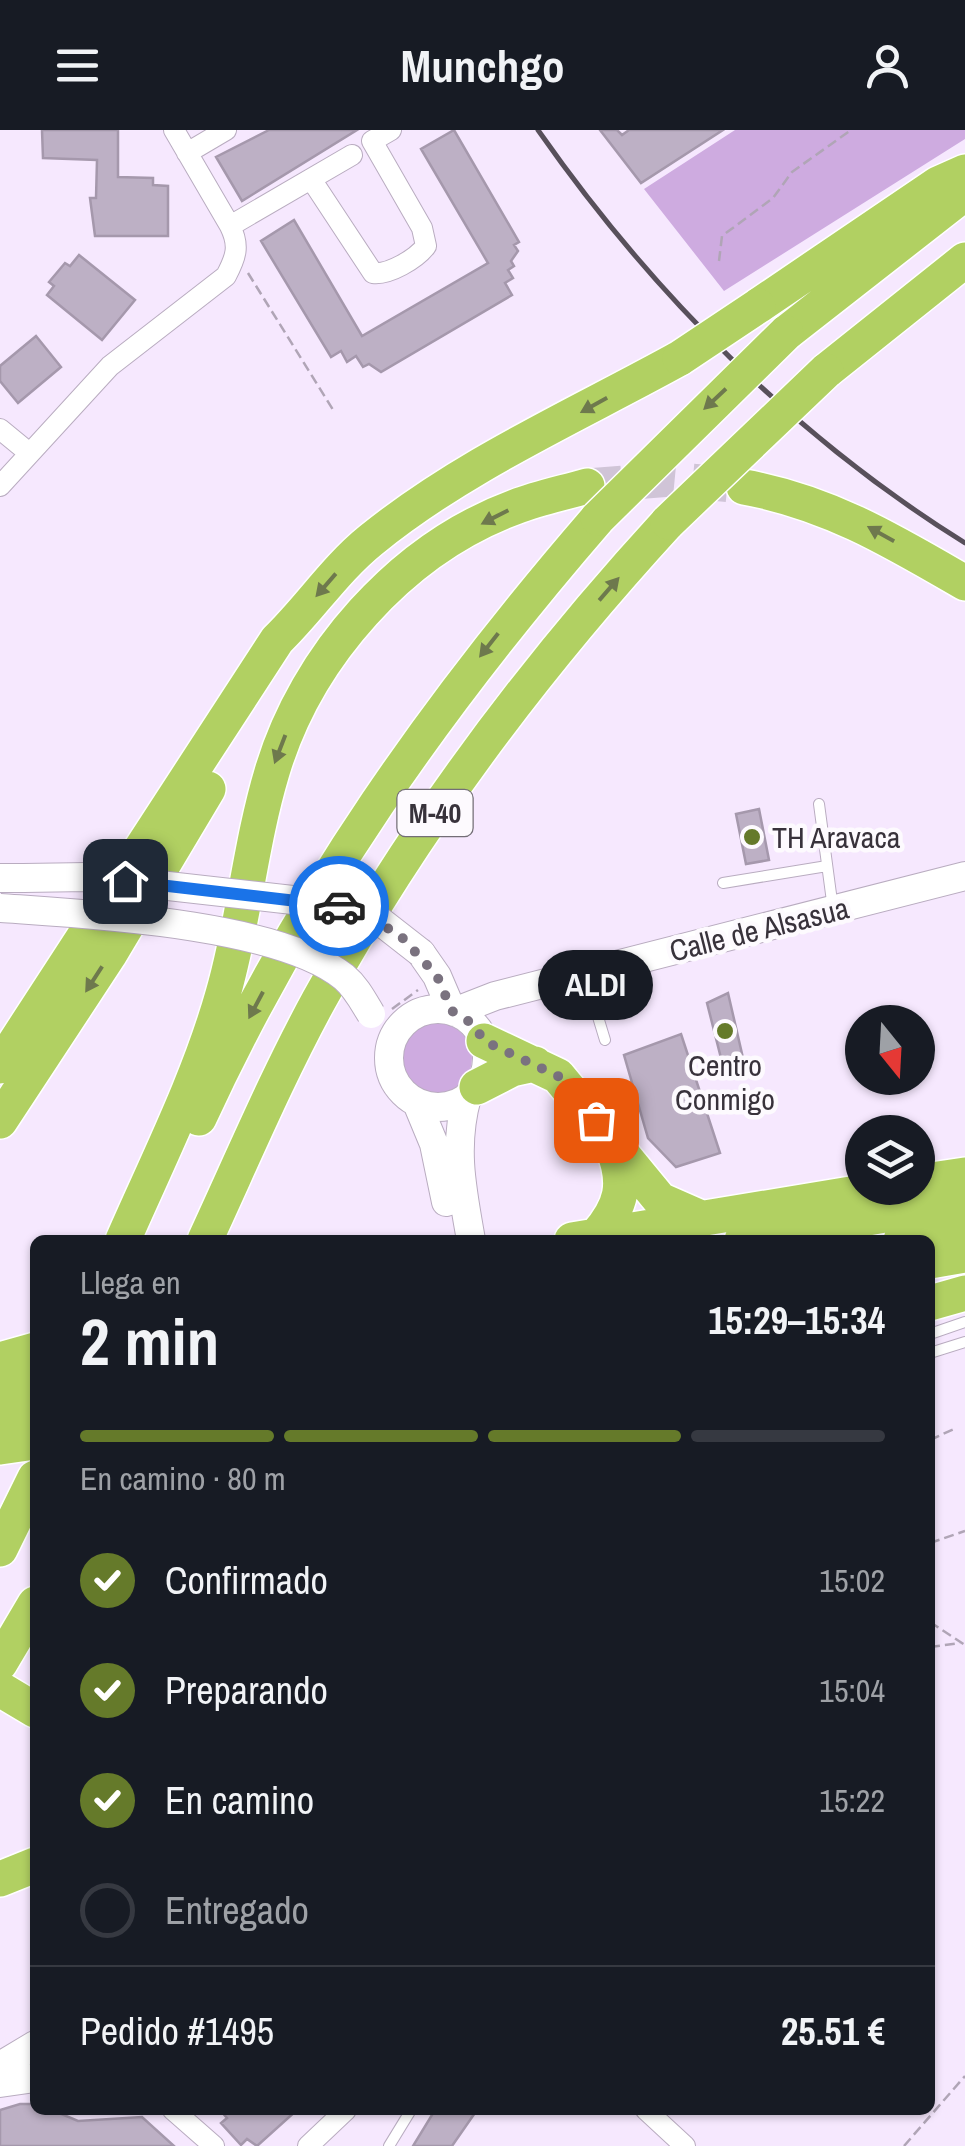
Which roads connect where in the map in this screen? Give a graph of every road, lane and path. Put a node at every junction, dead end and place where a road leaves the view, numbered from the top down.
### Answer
1 (174, 130) edge
2 (226, 130) edge
3 (391, 130) edge
4 (850, 130) edge
5 (187, 152) junction
6 (352, 154) dead end
7 (965, 172) edge
8 (311, 179) junction
9 (965, 193) edge
10 (230, 226) junction
11 (236, 255) junction
12 (965, 260) edge
13 (719, 261) dead end
14 (335, 412) dead end
15 (0, 429) edge
16 (28, 452) junction
17 (0, 486) edge
18 (744, 486) tunnel mouth
19 (593, 502) junction
20 (965, 583) edge
21 (297, 620) junction
22 (820, 804) dead end
23 (827, 866) junction
24 (965, 876) edge
25 (12, 878) edge
26 (723, 884) dead end
27 (0, 908) edge
28 (833, 910) junction
29 (429, 964) junction
30 (585, 973) junction
31 (495, 996) junction
32 (452, 1011) junction
33 (373, 1018) junction
34 (482, 1037) junction
35 (604, 1040) dead end
36 (389, 1051) junction
37 (535, 1064) junction
38 (0, 1066) edge
39 (472, 1092) junction
40 (418, 1103) junction
41 (0, 1121) edge
42 (610, 1137) junction
43 (965, 1175) edge
44 (935, 1179) edge
45 (453, 1190) junction
46 (845, 1195) edge
47 (965, 1201) edge
48 (701, 1218) junction
49 (965, 1229) edge
50 (125, 1235) edge
51 (146, 1235) edge
52 (211, 1235) edge
53 (452, 1235) edge
54 (469, 1235) edge
55 (588, 1235) edge
56 (602, 1235) edge
57 (771, 1235) edge
58 (931, 1235) edge
59 (965, 1255) edge
60 (935, 1260) edge
61 (965, 1280) edge
62 (935, 1288) edge
63 (965, 1293) edge
64 (935, 1302) edge
65 (965, 1322) edge
66 (935, 1332) edge
67 (965, 1342) edge
68 (935, 1351) edge
69 (30, 1352) edge
70 (0, 1362) edge
71 (19, 1418) edge
72 (956, 1428) dead end
73 (935, 1438) edge
74 (30, 1487) edge
75 (965, 1531) edge
76 (935, 1541) edge
77 (0, 1549) edge
78 (30, 1612) edge
79 (935, 1625) edge
80 (963, 1644) edge
81 (935, 1646) edge
82 (0, 1663) edge
83 (0, 1689) edge
84 (30, 1707) edge
85 (30, 1867) edge
86 (0, 1879) edge
87 (30, 2048) edge
88 (0, 2066) edge
89 (965, 2076) edge
90 (30, 2079) edge
91 (0, 2083) edge
92 (935, 2110) edge
93 (179, 2115) edge
94 (341, 2115) edge
95 (408, 2115) edge
96 (651, 2115) edge
97 (931, 2115) edge
98 (387, 2145) edge
99 (214, 2146) edge
100 (308, 2146) edge
101 (685, 2146) edge
102 (904, 2146) edge

1 - 5 street
2 - 5 street
3 - 8 street
4 - 13 path
5 - 10 street
6 - 8 street
7 -> 21 highway, bridge
8 - 10 street
9 -> 19 highway, M-40, bridge
10 - 11 street
11 - 14 path
11 - 16 street
52 -> 12 highway, M-40, bridge
15 - 16 street
16 - 17 street
20 -> 18 highway
19 -> 50 highway
19 -> 51 highway, M-40
21 - 38 highway
21 -> 41 highway
22 - 23 lane
23 - 26 lane
23 - 28 lane
24 - 28 main road, Calle de Alsasua
25 - 29 main road, bridge
27 - 33 main road, bridge
28 - 30 main road, Calle de Alsasua
29 - 32 main road
29 - 33 path
30 - 31 main road, Calle de Alsasua
30 - 35 lane
31 - 32 main road, Calle de Alsasua
31 - 34 main road
32 - 34 main road
32 - 36 main road
33 - 36 main road
34 - 37 highway
34 - 39 main road
36 - 40 main road
37 - 39 highway
37 - 42 highway
39 - 40 main road
39 - 45 main road
40 - 45 main road
42 - 48 highway
42 - 55 highway
43 - 44 highway
45 - 53 main road
45 - 54 main road
46 - 48 highway
47 - 57 highway
48 - 56 highway
49 - 58 highway
59 - 60 highway
61 - 62 highway
63 - 64 highway
65 - 66 lane
67 - 68 lane
69 - 70 highway
70 - 71 highway
72 - 73 path
74 - 77 highway
75 - 76 path
78 - 82 highway
79 - 80 path
80 - 81 path
83 - 84 highway
85 - 86 highway
87 - 88 main road
89 - 92 path
90 - 91 main road
93 - 99 street
94 - 100 street
95 - 98 lane
96 - 101 street
97 - 102 path

